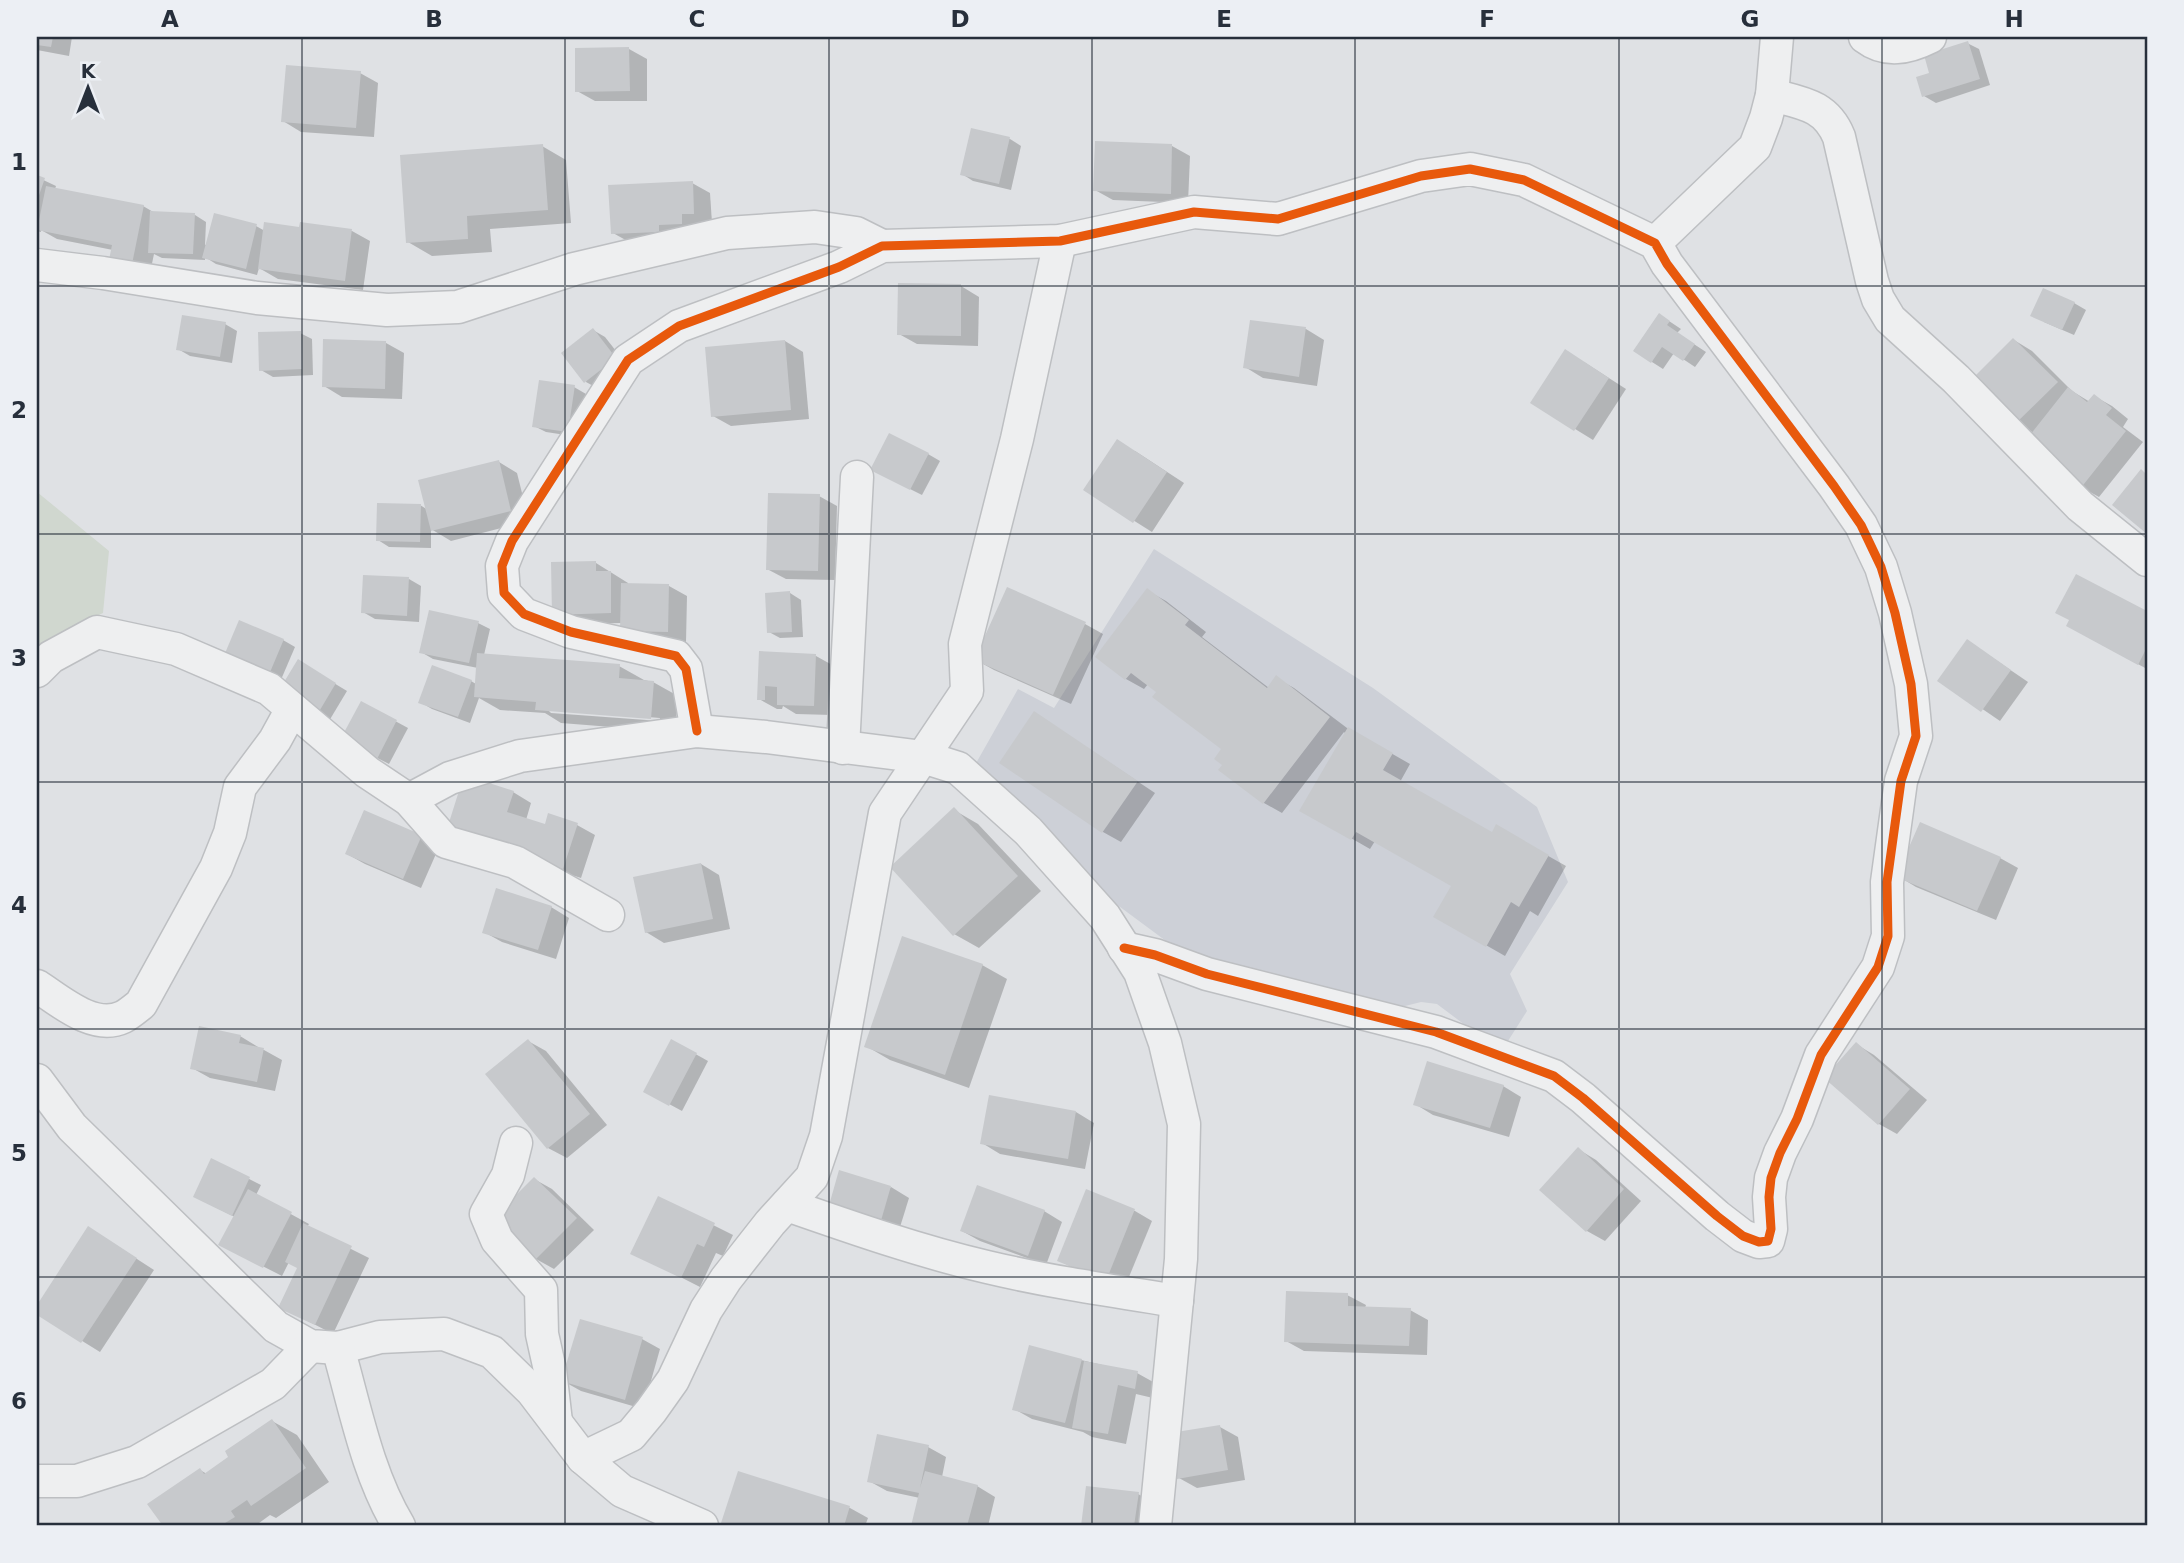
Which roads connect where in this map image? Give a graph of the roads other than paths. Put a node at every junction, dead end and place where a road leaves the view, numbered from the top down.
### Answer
1 (1777, 37) edge
2 (1865, 37) edge
3 (1930, 37) edge
4 (1772, 95) junction
5 (1060, 241) junction
6 (1655, 243) junction
7 (882, 246) junction
8 (37, 265) edge
9 (857, 477) dead end
10 (2147, 560) edge
11 (37, 671) edge
12 (292, 709) junction
13 (697, 731) junction
14 (843, 748) junction
15 (923, 757) junction
16 (409, 800) junction
17 (608, 915) dead end
18 (1124, 948) junction
19 (37, 986) edge
20 (37, 1080) edge
21 (516, 1143) dead end
22 (787, 1205) junction
23 (1177, 1301) junction
24 (324, 1347) junction
25 (556, 1422) junction
26 (583, 1458) junction
27 (37, 1481) edge
28 (399, 1526) edge
29 (702, 1526) edge
30 (1156, 1526) edge

1 - 4 street
2 - 3 street
4 - 6 street
4 - 10 street
5 - 6 street
5 - 7 street
5 - 15 street
6 - 18 street
7 - 8 street
7 - 13 street
9 - 14 street
11 - 12 street
12 - 16 street
12 - 19 street
13 - 14 street
13 - 16 street
14 - 15 street
15 - 18 street
15 - 22 street
16 - 17 street
18 - 23 street
20 - 24 street
21 - 25 street
22 - 23 street
22 - 26 street
23 - 30 street
24 - 25 street
24 - 27 street
24 - 28 street
25 - 26 street
26 - 29 street

